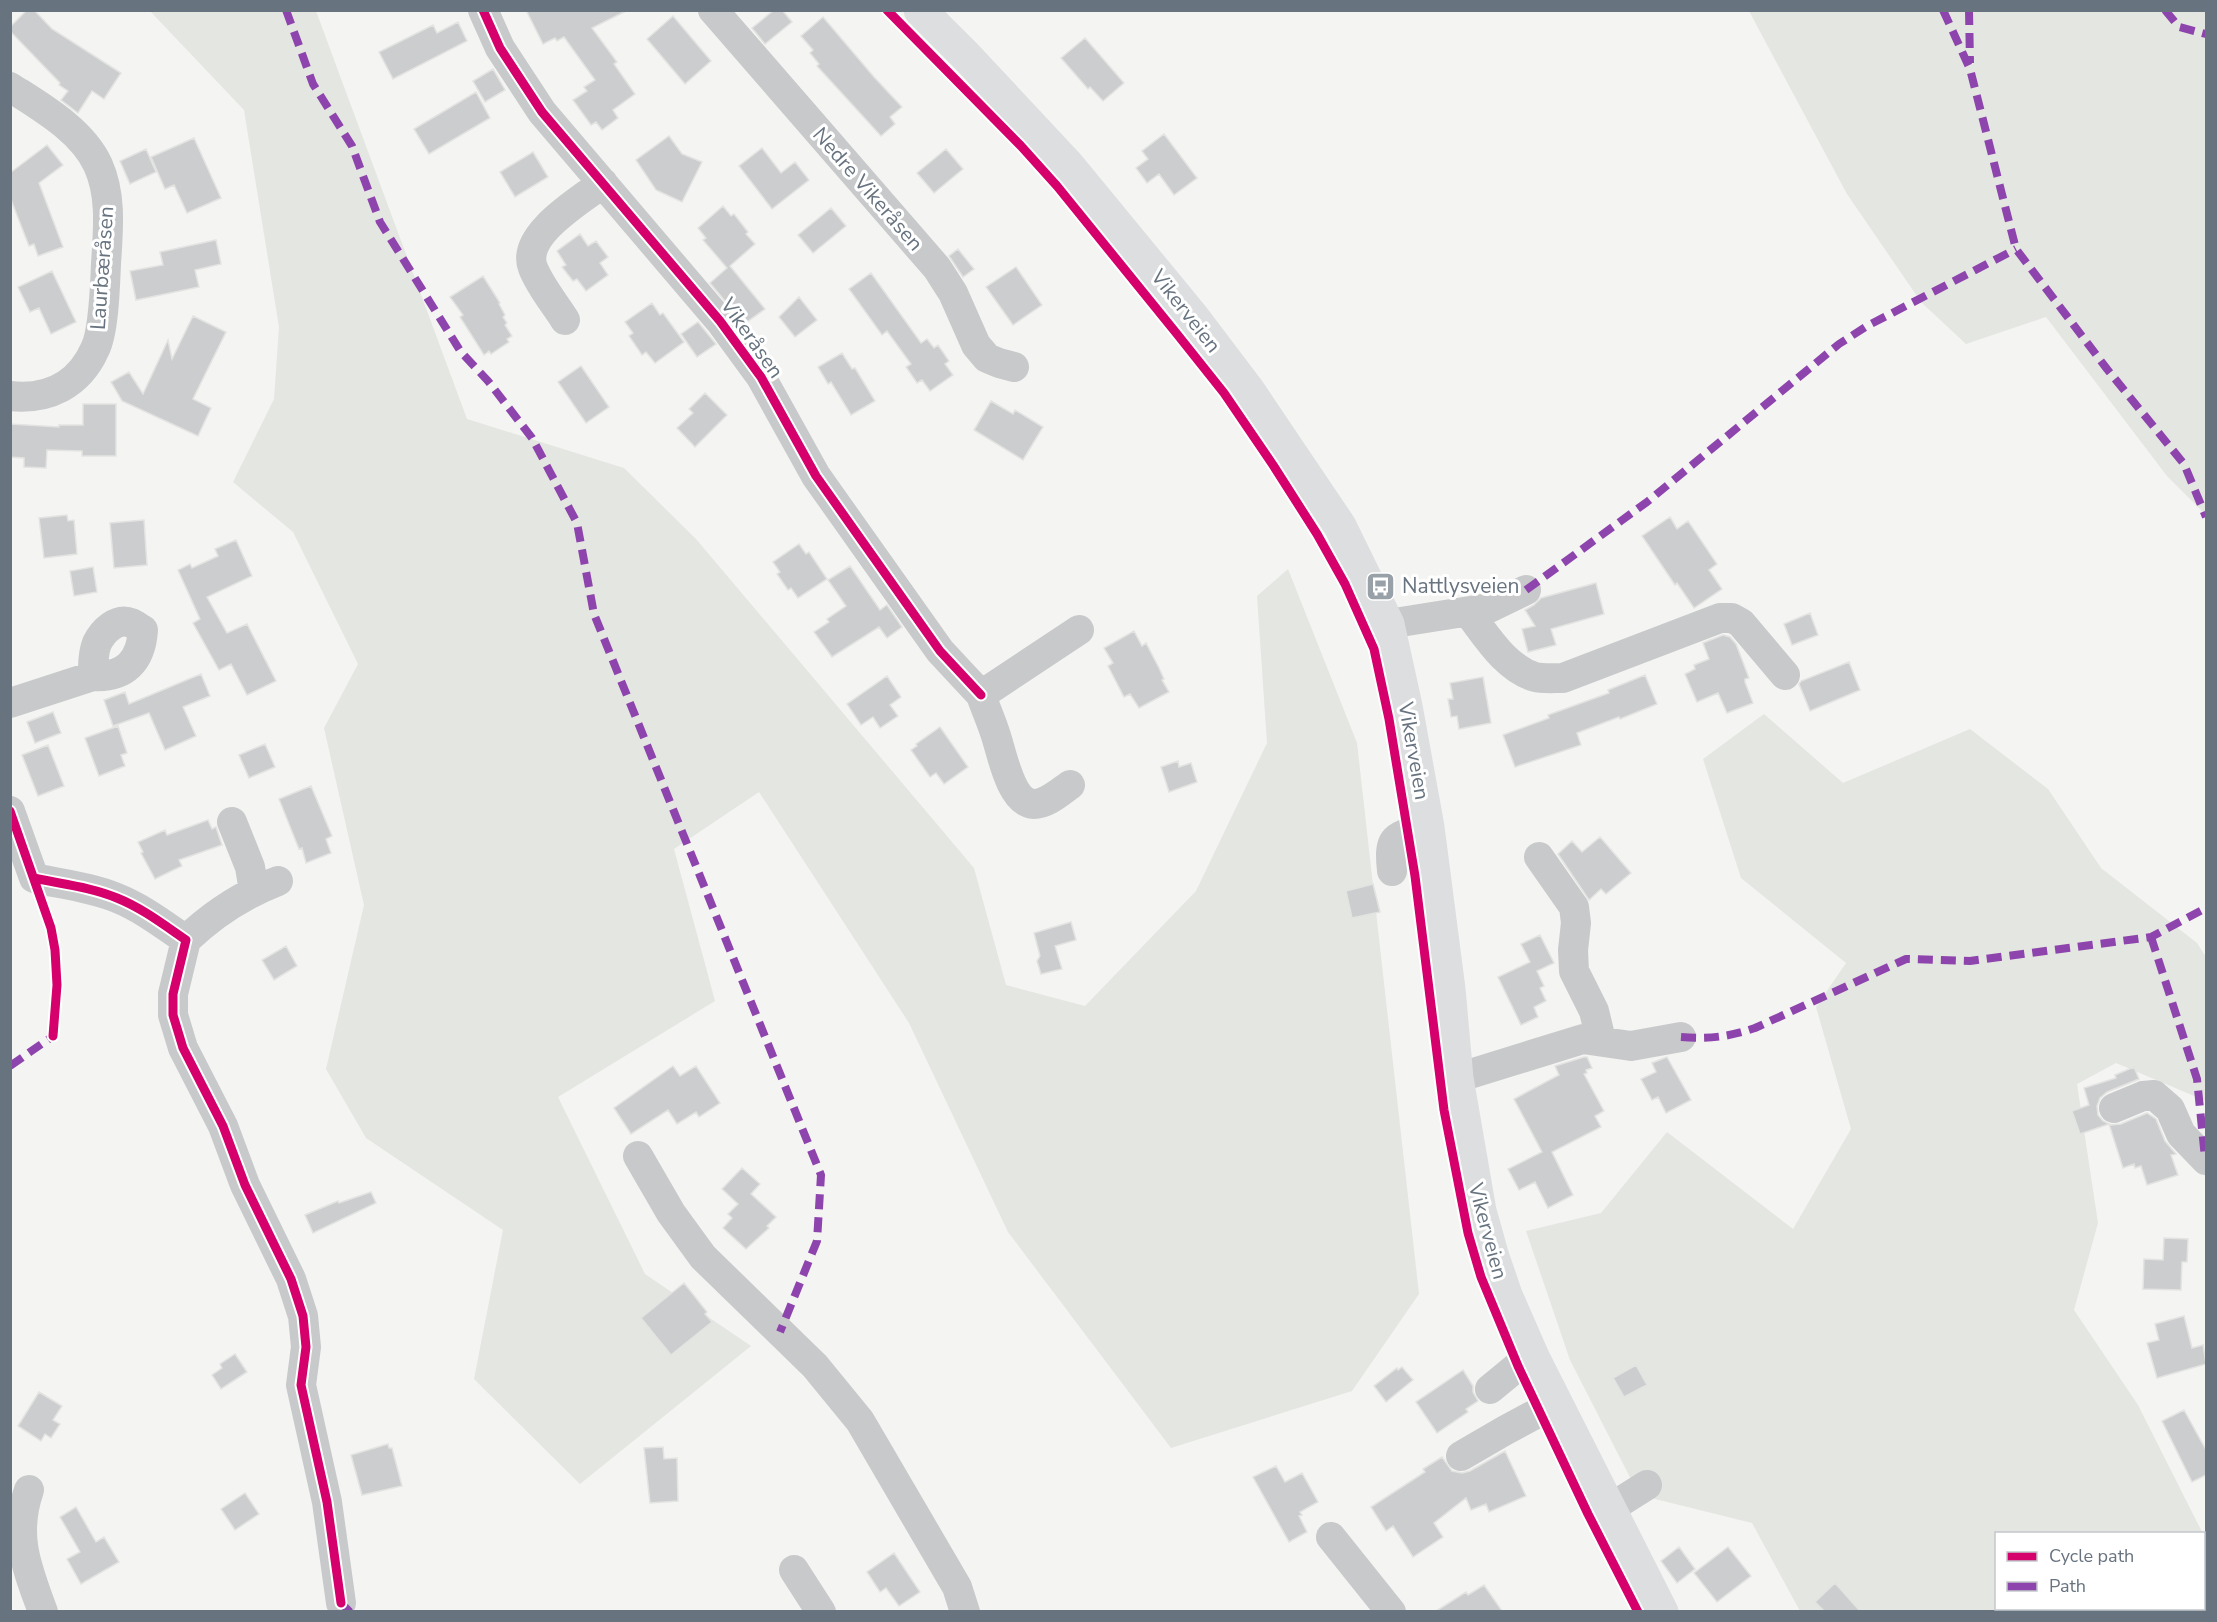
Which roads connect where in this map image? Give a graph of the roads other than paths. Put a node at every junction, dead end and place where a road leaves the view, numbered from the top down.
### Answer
1 (483, 10) edge
2 (713, 10) edge
3 (920, 10) edge
4 (10, 87) edge
5 (603, 183) junction
6 (565, 320) dead end
7 (1014, 367) dead end
8 (10, 396) edge
9 (1526, 590) dead end
10 (1468, 612) junction
11 (1388, 624) junction
12 (1079, 630) dead end
13 (1785, 675) dead end
14 (93, 676) dead end
15 (981, 696) junction
16 (10, 703) edge
17 (1070, 785) dead end
18 (10, 811) edge
19 (232, 822) dead end
20 (1428, 828) junction
21 (1539, 857) dead end
22 (1392, 871) dead end
23 (186, 940) junction
24 (1681, 1037) dead end
25 (1601, 1040) junction
26 (1457, 1078) junction
27 (2114, 1108) dead end
28 (638, 1156) dead end
29 (2206, 1160) edge
30 (1534, 1359) junction
31 (1490, 1389) dead end
32 (1556, 1403) junction
33 (1461, 1456) dead end
34 (1647, 1485) dead end
35 (29, 1490) dead end
36 (1609, 1509) junction
37 (1331, 1537) dead end
38 (794, 1570) dead end
39 (341, 1603) dead end
40 (1658, 1610) edge
41 (43, 1611) edge
42 (821, 1611) edge
43 (965, 1611) edge
44 (1391, 1611) edge

1 - 5 street, Vikeråsen
2 - 7 street, Nedre Vikeråsen
3 - 11 main road, Vikerveien
4 - 8 street, Laurbæråsen
5 - 6 street
5 - 15 street, Vikeråsen
9 - 10 street
10 - 11 street
10 - 13 street
11 - 20 main road, Vikerveien
12 - 15 street
14 - 16 street
15 - 17 street
18 - 23 street
19 - 23 street
20 - 22 street
20 - 26 main road, Vikerveien
21 - 25 street
23 - 39 street
24 - 25 street
25 - 26 street
26 - 30 main road, Vikerveien
27 - 29 street
28 - 43 street
30 - 31 street
30 - 32 main road, Vikerveien
32 - 33 street
32 - 36 main road, Vikerveien
34 - 36 street
35 - 41 street
36 - 40 main road, Vikerveien
37 - 44 street
38 - 42 street

